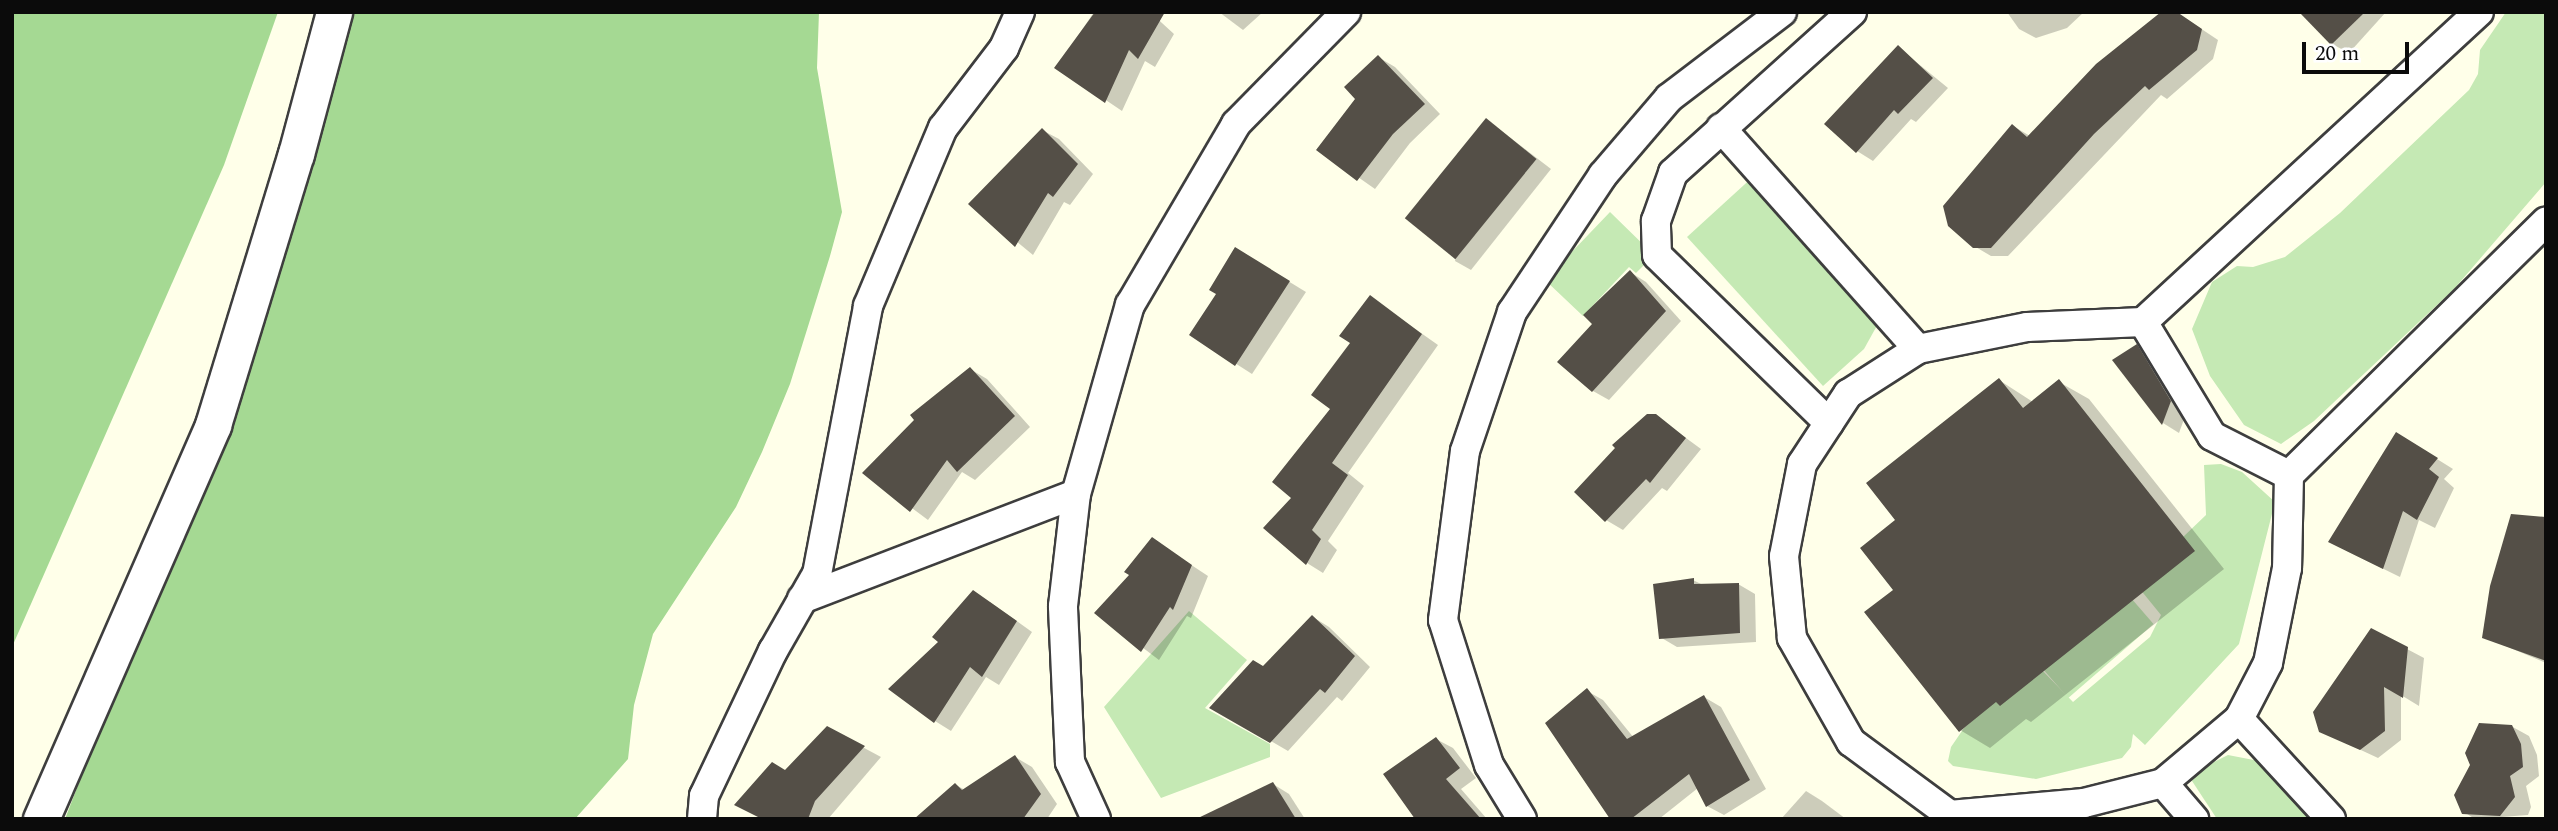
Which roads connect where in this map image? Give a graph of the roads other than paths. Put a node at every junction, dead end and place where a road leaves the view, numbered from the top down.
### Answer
1 (334, 12) edge
2 (1020, 12) edge
3 (1346, 12) edge
4 (1782, 12) edge
5 (1852, 12) edge
6 (2479, 12) edge
7 (1721, 128) junction
8 (2546, 222) edge
9 (2143, 322) junction
10 (1918, 349) junction
11 (1829, 423) junction
12 (2289, 475) junction
13 (1076, 494) junction
14 (802, 599) junction
15 (2239, 719) junction
16 (2163, 783) junction
17 (1949, 817) edge
18 (41, 819) edge
19 (702, 819) edge
20 (1096, 819) edge
21 (1522, 819) edge
22 (2194, 819) edge
23 (2331, 819) edge

1 - 18 street
2 - 14 street
3 - 13 street
4 - 21 street
5 - 7 street
6 - 9 street
7 - 10 street
7 - 11 street
8 - 12 street
9 - 10 street
9 - 12 street
10 - 11 street
11 - 17 street
12 - 15 street
13 - 14 street
13 - 20 street
14 - 19 street
15 - 16 street
15 - 23 street
16 - 17 street
16 - 22 street

